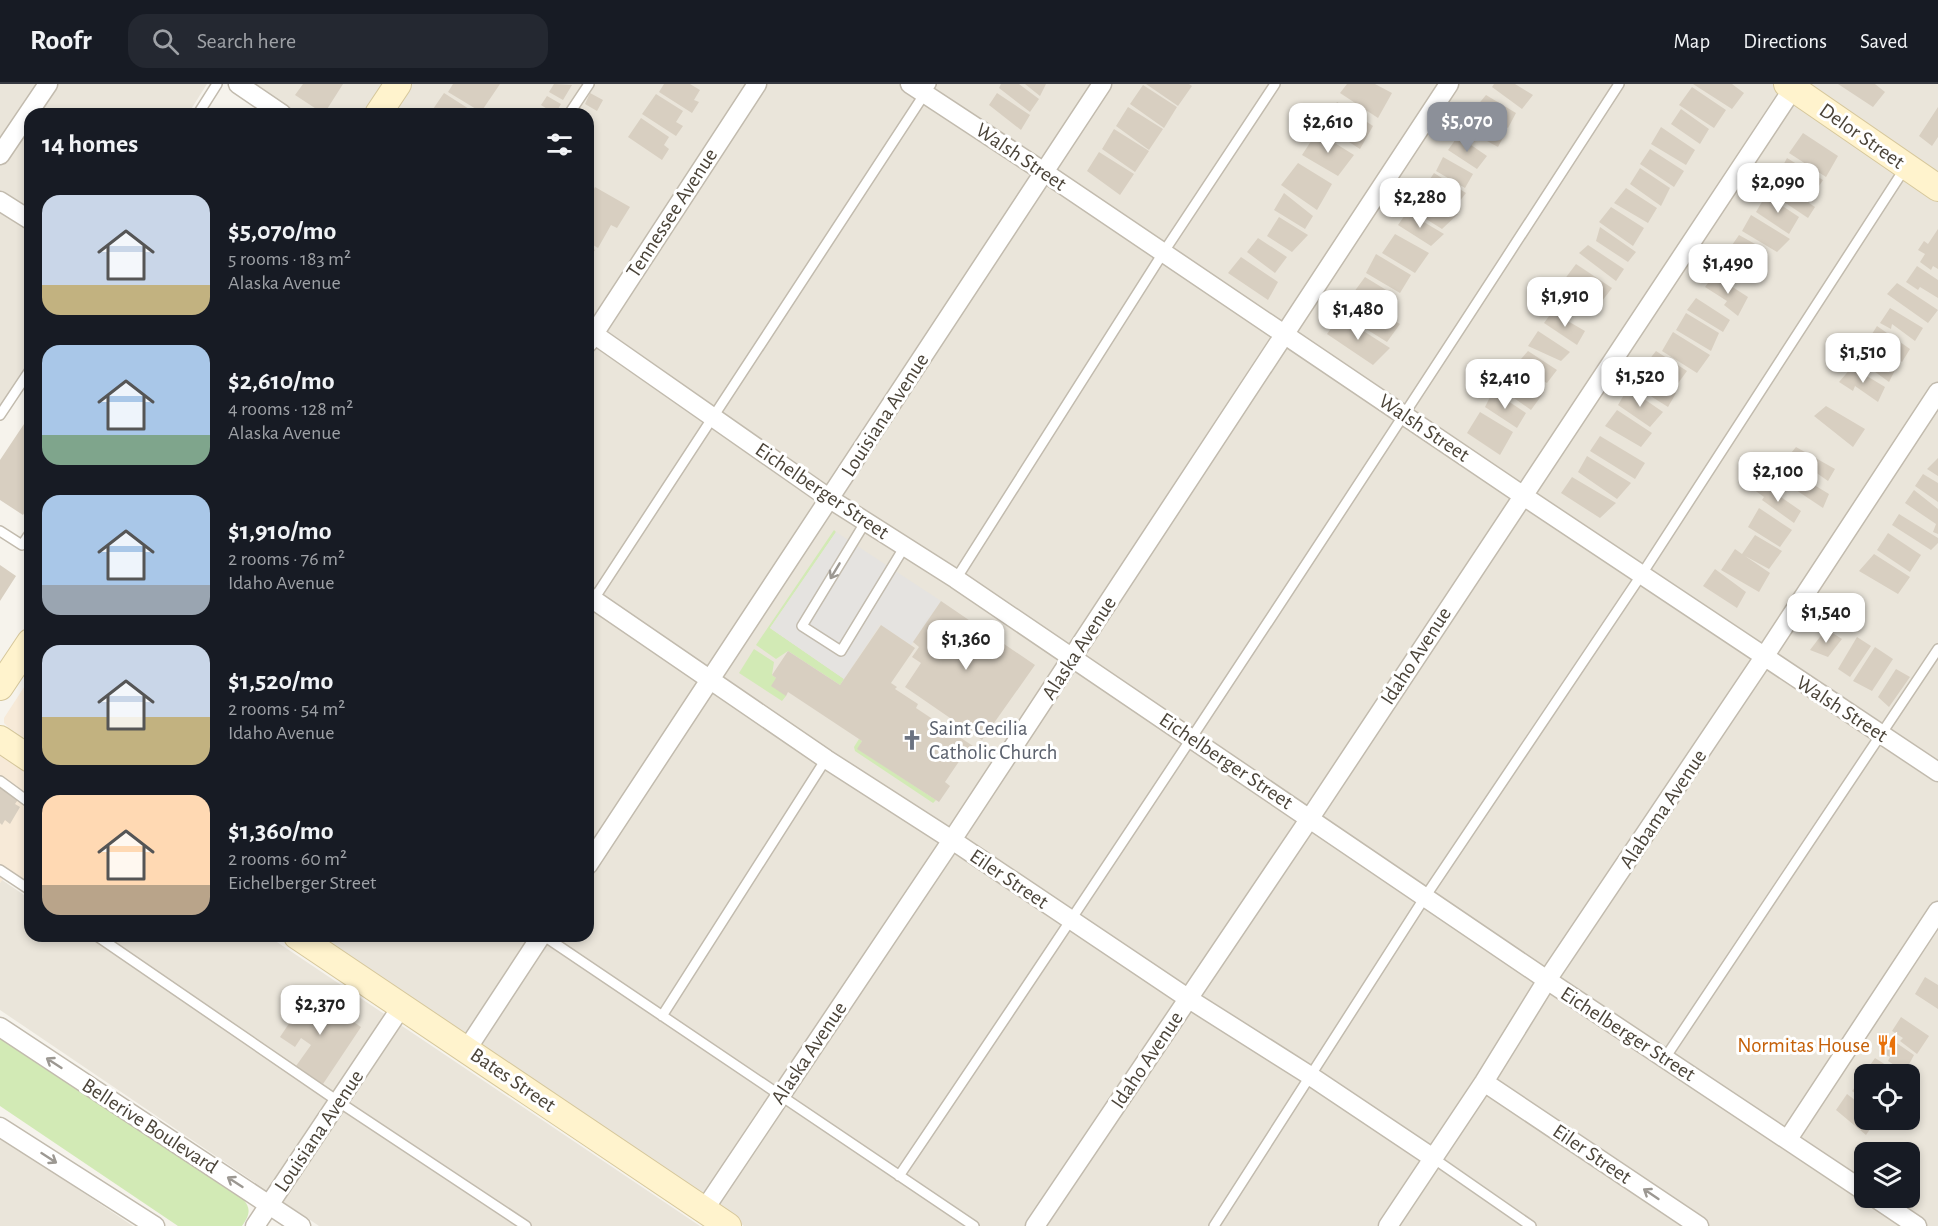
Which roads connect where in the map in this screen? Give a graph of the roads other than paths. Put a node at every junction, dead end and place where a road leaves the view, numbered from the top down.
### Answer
1 (48, 84) edge
2 (218, 84) edge
3 (238, 84) edge
4 (398, 84) edge
5 (589, 84) edge
6 (757, 84) edge
7 (1102, 84) edge
8 (1275, 84) edge
9 (1449, 84) edge
10 (1619, 84) edge
11 (1792, 85) edge
12 (922, 87) edge
13 (32, 108) edge
14 (202, 108) edge
15 (273, 108) edge
16 (382, 108) edge
17 (573, 108) edge
18 (24, 120) edge
19 (0, 155) edge
20 (1906, 167) junction
21 (1044, 172) junction
22 (1938, 188) edge
23 (0, 201) edge
24 (24, 216) edge
25 (1163, 253) junction
26 (594, 330) edge
27 (1285, 336) junction
28 (594, 339) edge
29 (24, 378) edge
30 (1938, 392) edge
31 (0, 415) edge
32 (1405, 415) junction
33 (713, 418) junction
34 (1522, 495) junction
35 (830, 499) junction
36 (866, 521) junction
37 (0, 531) edge
38 (24, 541) edge
39 (905, 546) junction
40 (1642, 574) junction
41 (956, 579) junction
42 (594, 595) edge
43 (594, 604) edge
44 (1938, 649) edge
45 (24, 651) edge
46 (1764, 657) junction
47 (1072, 658) junction
48 (711, 680) junction
49 (0, 687) edge
50 (1881, 735) junction
51 (1191, 738) junction
52 (0, 739) edge
53 (24, 755) edge
54 (826, 759) junction
55 (1938, 772) edge
56 (0, 782) edge
57 (24, 799) edge
58 (1310, 818) junction
59 (952, 840) junction
60 (594, 856) edge
61 (0, 870) edge
62 (24, 886) edge
63 (1425, 897) junction
64 (1938, 911) edge
65 (1072, 920) junction
66 (106, 942) edge
67 (306, 942) edge
68 (538, 942) edge
69 (551, 942) edge
70 (1547, 980) junction
71 (1189, 999) junction
72 (402, 1006) junction
73 (662, 1016) junction
74 (0, 1027) edge
75 (466, 1049) junction
76 (1665, 1058) junction
77 (1309, 1075) junction
78 (1484, 1082) junction
79 (781, 1094) junction
80 (339, 1102) junction
81 (0, 1126) edge
82 (1788, 1139) junction
83 (1433, 1158) junction
84 (899, 1176) junction
85 (1854, 1184) edge
86 (269, 1205) junction
87 (1890, 1208) edge
88 (704, 1210) junction
89 (155, 1226) edge
90 (255, 1226) edge
91 (301, 1226) edge
92 (526, 1226) edge
93 (728, 1226) edge
94 (974, 1226) edge
95 (1035, 1226) edge
96 (1214, 1226) edge
97 (1388, 1226) edge
98 (1531, 1226) edge
99 (1699, 1226) edge
100 (1917, 1226) edge

1 - 13 street
2 - 14 lane
3 - 15 street
4 - 16 main road
5 - 17 lane
6 - 26 street, Tennessee Avenue
7 - 21 street, Louisiana Avenue
8 - 25 lane
9 - 27 street, Alaska Avenue
10 - 32 lane
11 - 20 main road, Delor Street
11 - 34 street, Idaho Avenue
12 - 21 street, Walsh Street
12 - 33 lane
18 - 19 street
20 - 22 main road, Delor Street
20 - 40 lane
21 - 25 street, Walsh Street
21 - 35 street, Louisiana Avenue
23 - 24 street
25 - 27 street, Walsh Street
25 - 41 lane
27 - 32 street, Walsh Street
27 - 47 street, Alaska Avenue
28 - 33 street, Eichelberger Street
29 - 31 lane
30 - 46 street, Alabama Avenue
32 - 34 street, Walsh Street
32 - 51 lane
33 - 35 street, Eichelberger Street
33 - 42 lane
34 - 40 street, Walsh Street
34 - 58 street, Idaho Avenue
35 - 36 street, Eichelberger Street
35 - 48 street, Louisiana Avenue
36 - 39 street, Eichelberger Street
36 -> 39 lane
37 - 38 lane
39 - 41 street, Eichelberger Street
40 - 46 street, Walsh Street
40 - 63 lane
41 - 47 street, Eichelberger Street
43 - 48 street, Eiler Street
44 - 50 lane
45 - 49 main road
46 - 50 street, Walsh Street
46 - 70 street, Alabama Avenue
47 - 51 street, Eichelberger Street
47 - 59 street, Alaska Avenue
48 - 54 street, Eiler Street
48 - 60 street, Louisiana Avenue
50 - 55 street, Walsh Street
50 - 76 lane
51 - 58 street, Eichelberger Street
51 - 65 lane
52 - 53 main road
54 - 59 street, Eiler Street
54 - 73 lane
56 - 57 lane
58 - 63 street, Eichelberger Street
58 - 71 street, Idaho Avenue
59 - 65 street, Eiler Street
59 - 79 street, Alaska Avenue
61 - 62 lane
63 - 70 street, Eichelberger Street
63 - 77 lane
64 - 82 street
65 - 71 street, Eiler Street
65 - 84 lane
66 - 80 lane
67 - 72 main road, Bates Street
68 - 75 street
69 - 73 lane
70 - 76 street, Eichelberger Street
70 - 78 street, Alabama Avenue
71 - 77 street, Eiler Street
71 - 95 street, Idaho Avenue
72 - 75 main road, Bates Street
72 - 80 street, Louisiana Avenue
73 - 79 lane
86 -> 74 street, Bellerive Boulevard
75 - 88 main road, Bates Street
76 - 82 street, Eichelberger Street
77 - 83 street, Eiler Street
77 - 96 lane
78 - 83 street, Alabama Avenue
99 -> 78 street, Eiler Street
79 - 84 lane
79 - 88 street, Alaska Avenue
80 - 86 street, Louisiana Avenue
80 - 92 lane
81 -> 89 street
82 - 85 street, Eichelberger Street
83 - 97 street, Alabama Avenue
83 - 98 lane
84 - 94 lane
86 - 90 street, Louisiana Avenue
86 - 91 street, Bellerive Boulevard
87 - 100 street
88 - 93 main road, Bates Street

